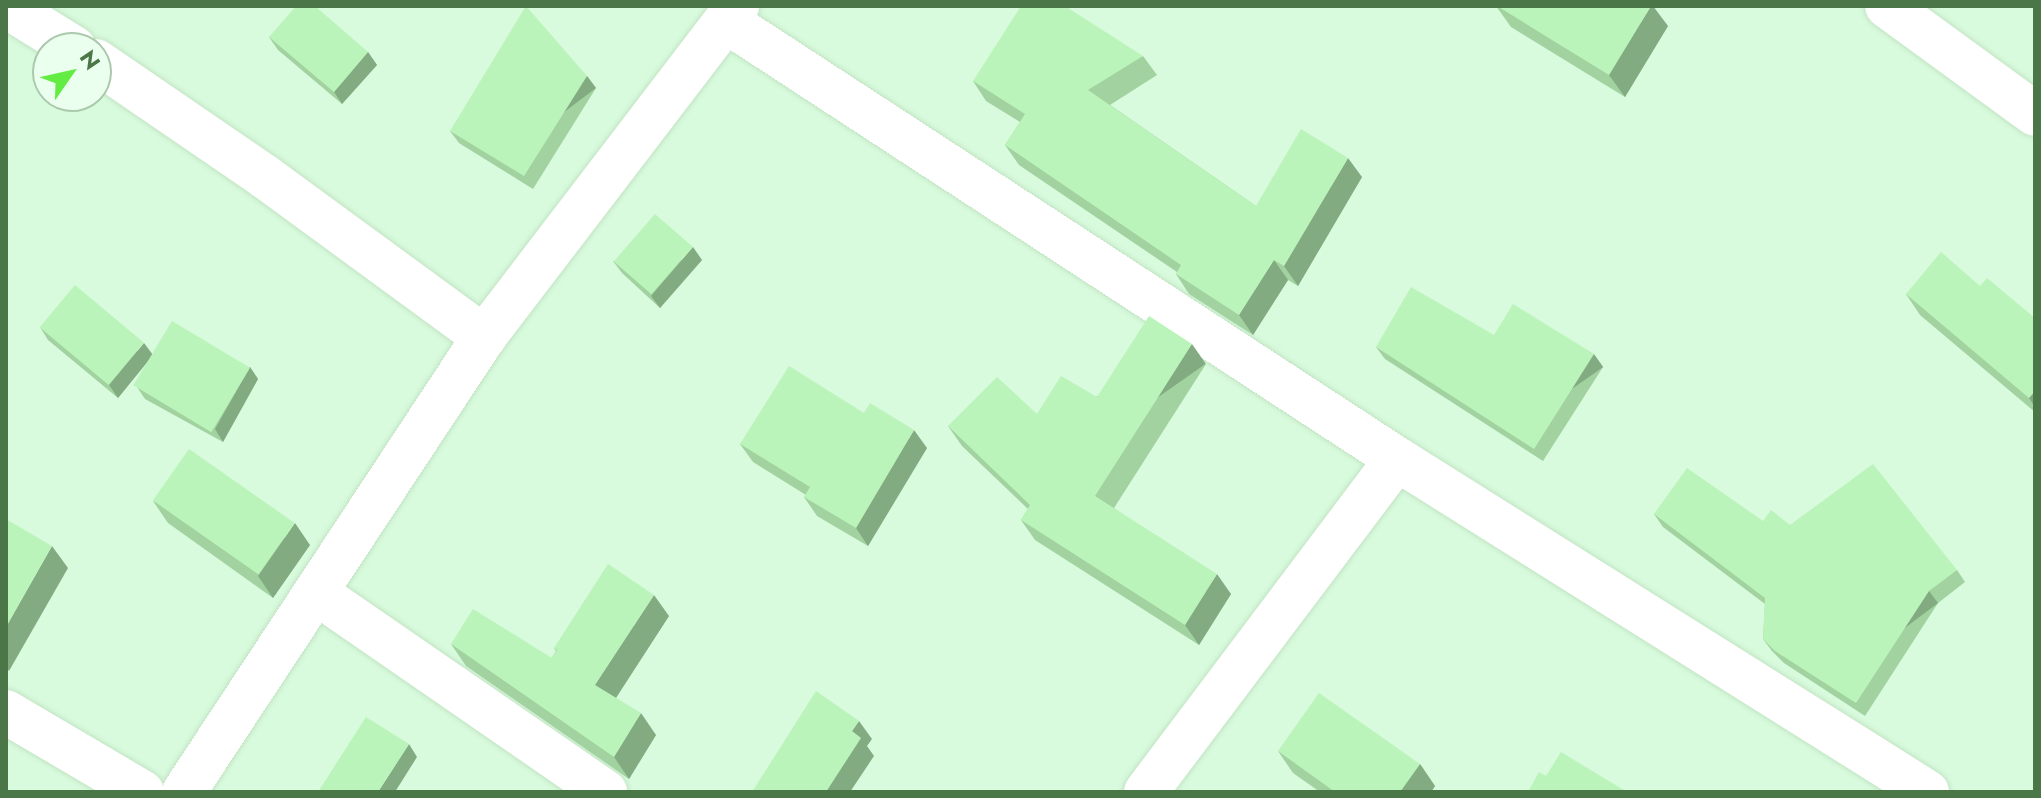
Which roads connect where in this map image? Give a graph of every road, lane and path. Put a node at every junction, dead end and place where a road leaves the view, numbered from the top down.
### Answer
1 (6, 6) edge
2 (1887, 6) edge
3 (731, 13) edge
4 (48, 32) edge
5 (112, 72) edge
6 (2035, 114) edge
7 (484, 337) junction
8 (1397, 459) junction
9 (318, 594) junction
10 (6, 712) edge
11 (142, 792) edge
12 (184, 792) edge
13 (605, 792) edge
14 (1146, 792) edge
15 (1927, 792) edge

1 - 4 street
2 - 6 street
3 - 7 street
3 - 8 street
5 - 7 street
7 - 9 street
8 - 14 street
8 - 15 street
9 - 12 street
9 - 13 street
10 - 11 street

